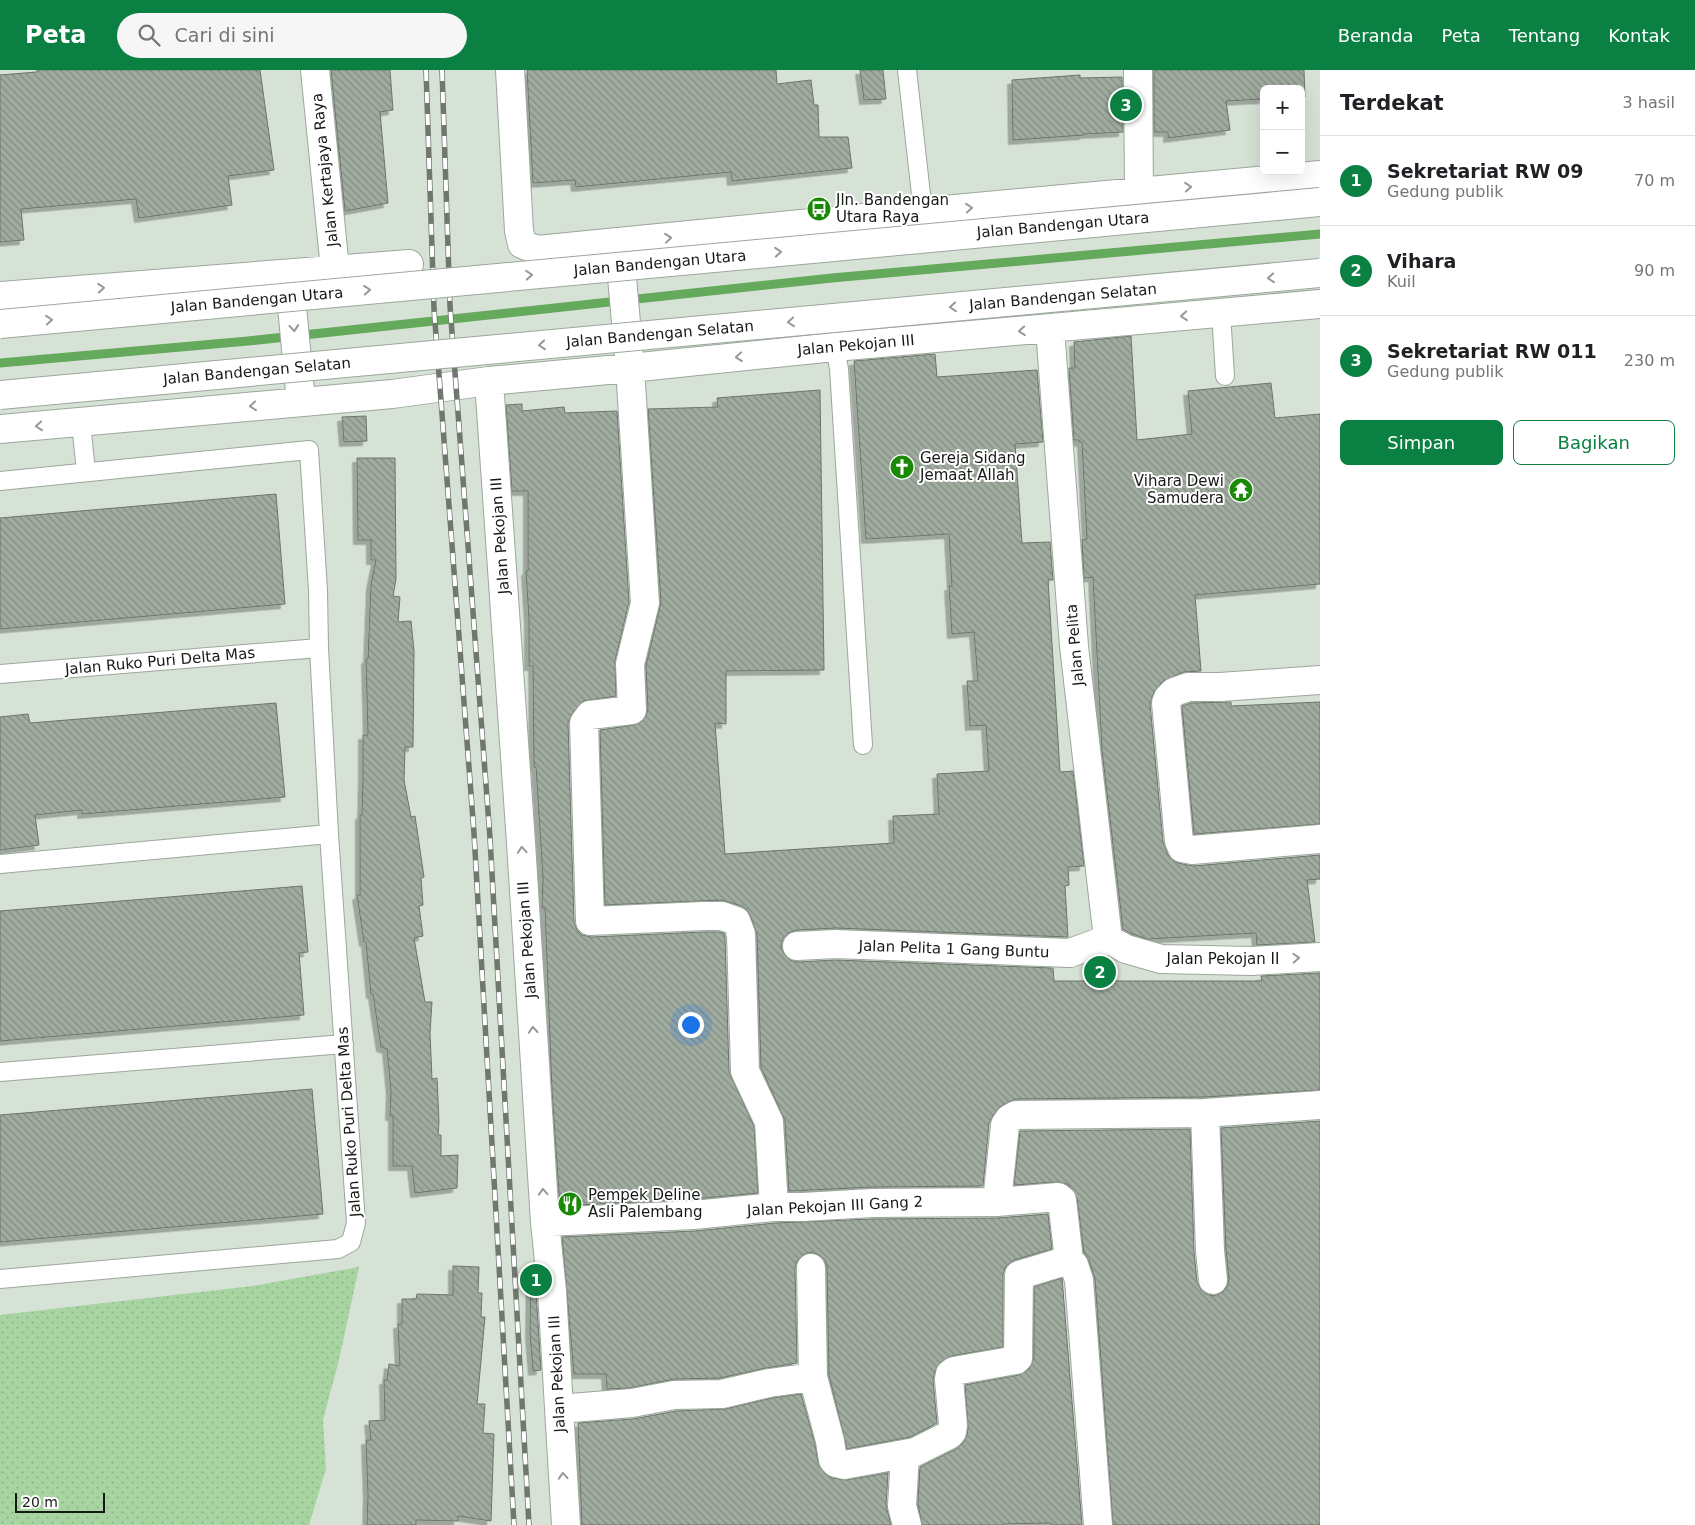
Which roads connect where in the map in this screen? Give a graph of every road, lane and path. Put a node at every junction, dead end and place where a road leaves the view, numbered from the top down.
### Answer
1 (315, 70) edge
2 (510, 70) edge
3 (907, 70) edge
4 (1138, 70) edge
5 (1320, 175) edge
6 (1140, 192) junction
7 (1320, 202) edge
8 (922, 212) junction
9 (620, 247) junction
10 (409, 264) dead end
11 (335, 269) junction
12 (1320, 274) edge
13 (289, 276) junction
14 (0, 296) edge
15 (1320, 304) edge
16 (1221, 313) junction
17 (0, 324) edge
18 (1050, 329) junction
19 (835, 347) junction
20 (629, 359) junction
21 (1225, 376) dead end
22 (489, 381) junction
23 (0, 395) edge
24 (301, 398) junction
25 (81, 422) junction
26 (0, 430) edge
27 (86, 472) junction
28 (0, 481) edge
29 (319, 648) junction
30 (0, 674) edge
31 (1320, 680) edge
32 (863, 745) dead end
33 (329, 834) junction
34 (1320, 839) edge
35 (0, 864) edge
36 (1117, 944) junction
37 (797, 946) dead end
38 (1320, 957) edge
39 (344, 1044) junction
40 (0, 1072) edge
41 (1320, 1105) edge
42 (1205, 1113) junction
43 (997, 1202) junction
44 (774, 1208) junction
45 (545, 1222) junction
46 (1070, 1260) junction
47 (811, 1268) dead end
48 (0, 1279) edge
49 (1213, 1280) dead end
50 (813, 1377) junction
51 (559, 1409) junction
52 (905, 1454) junction
53 (566, 1525) edge
54 (908, 1525) edge
55 (1098, 1525) edge

1 - 11 street, Jalan Kertajaya Raya
2 - 9 street
3 - 8 lane
4 - 6 street
6 -> 5 street
8 -> 6 street
17 -> 7 street, Jalan Bandengan Utara, bridge
9 -> 8 street
9 - 20 street, bridge
10 - 11 street, Jalan Kertajaya Raya
11 - 13 street, Jalan Kertajaya Raya
12 -> 23 street, Jalan Bandengan Selatan, bridge
14 -> 13 street, Jalan Bandengan Utara
13 -> 24 street, bridge
15 - 16 street, Jalan Pekojan III
16 -> 18 street, Jalan Pekojan III
16 - 21 lane
18 -> 19 street, Jalan Pekojan III
18 - 36 street, Jalan Pelita
19 -> 20 street, Jalan Pekojan III
19 - 32 lane
20 - 22 street, Jalan Pekojan III
20 - 44 street
22 - 24 street
45 -> 22 street, Jalan Pekojan III
24 -> 25 street
25 -> 26 street
25 - 27 lane
27 - 28 lane
27 - 29 lane, Jalan Ruko Puri Delta Mas
29 - 30 lane, Jalan Ruko Puri Delta Mas
29 - 33 lane, Jalan Ruko Puri Delta Mas
31 - 34 street
33 - 35 lane
33 - 39 lane, Jalan Ruko Puri Delta Mas
36 - 37 street, Jalan Pelita 1 Gang Buntu
36 -> 38 street, Jalan Pekojan II
39 - 40 lane
39 - 48 lane, Jalan Ruko Puri Delta Mas
41 - 42 street
42 - 43 street
42 - 49 street
43 - 44 street, Jalan Pekojan III Gang 2
43 - 46 street, Jalan Pekojan III Gang 2
44 - 45 street, Jalan Pekojan III Gang 2
45 - 51 street, Jalan Pekojan III
46 - 52 street
46 - 55 street
47 - 50 street
50 - 51 street
50 - 52 street
53 -> 51 street, Jalan Pekojan III
52 - 54 street

